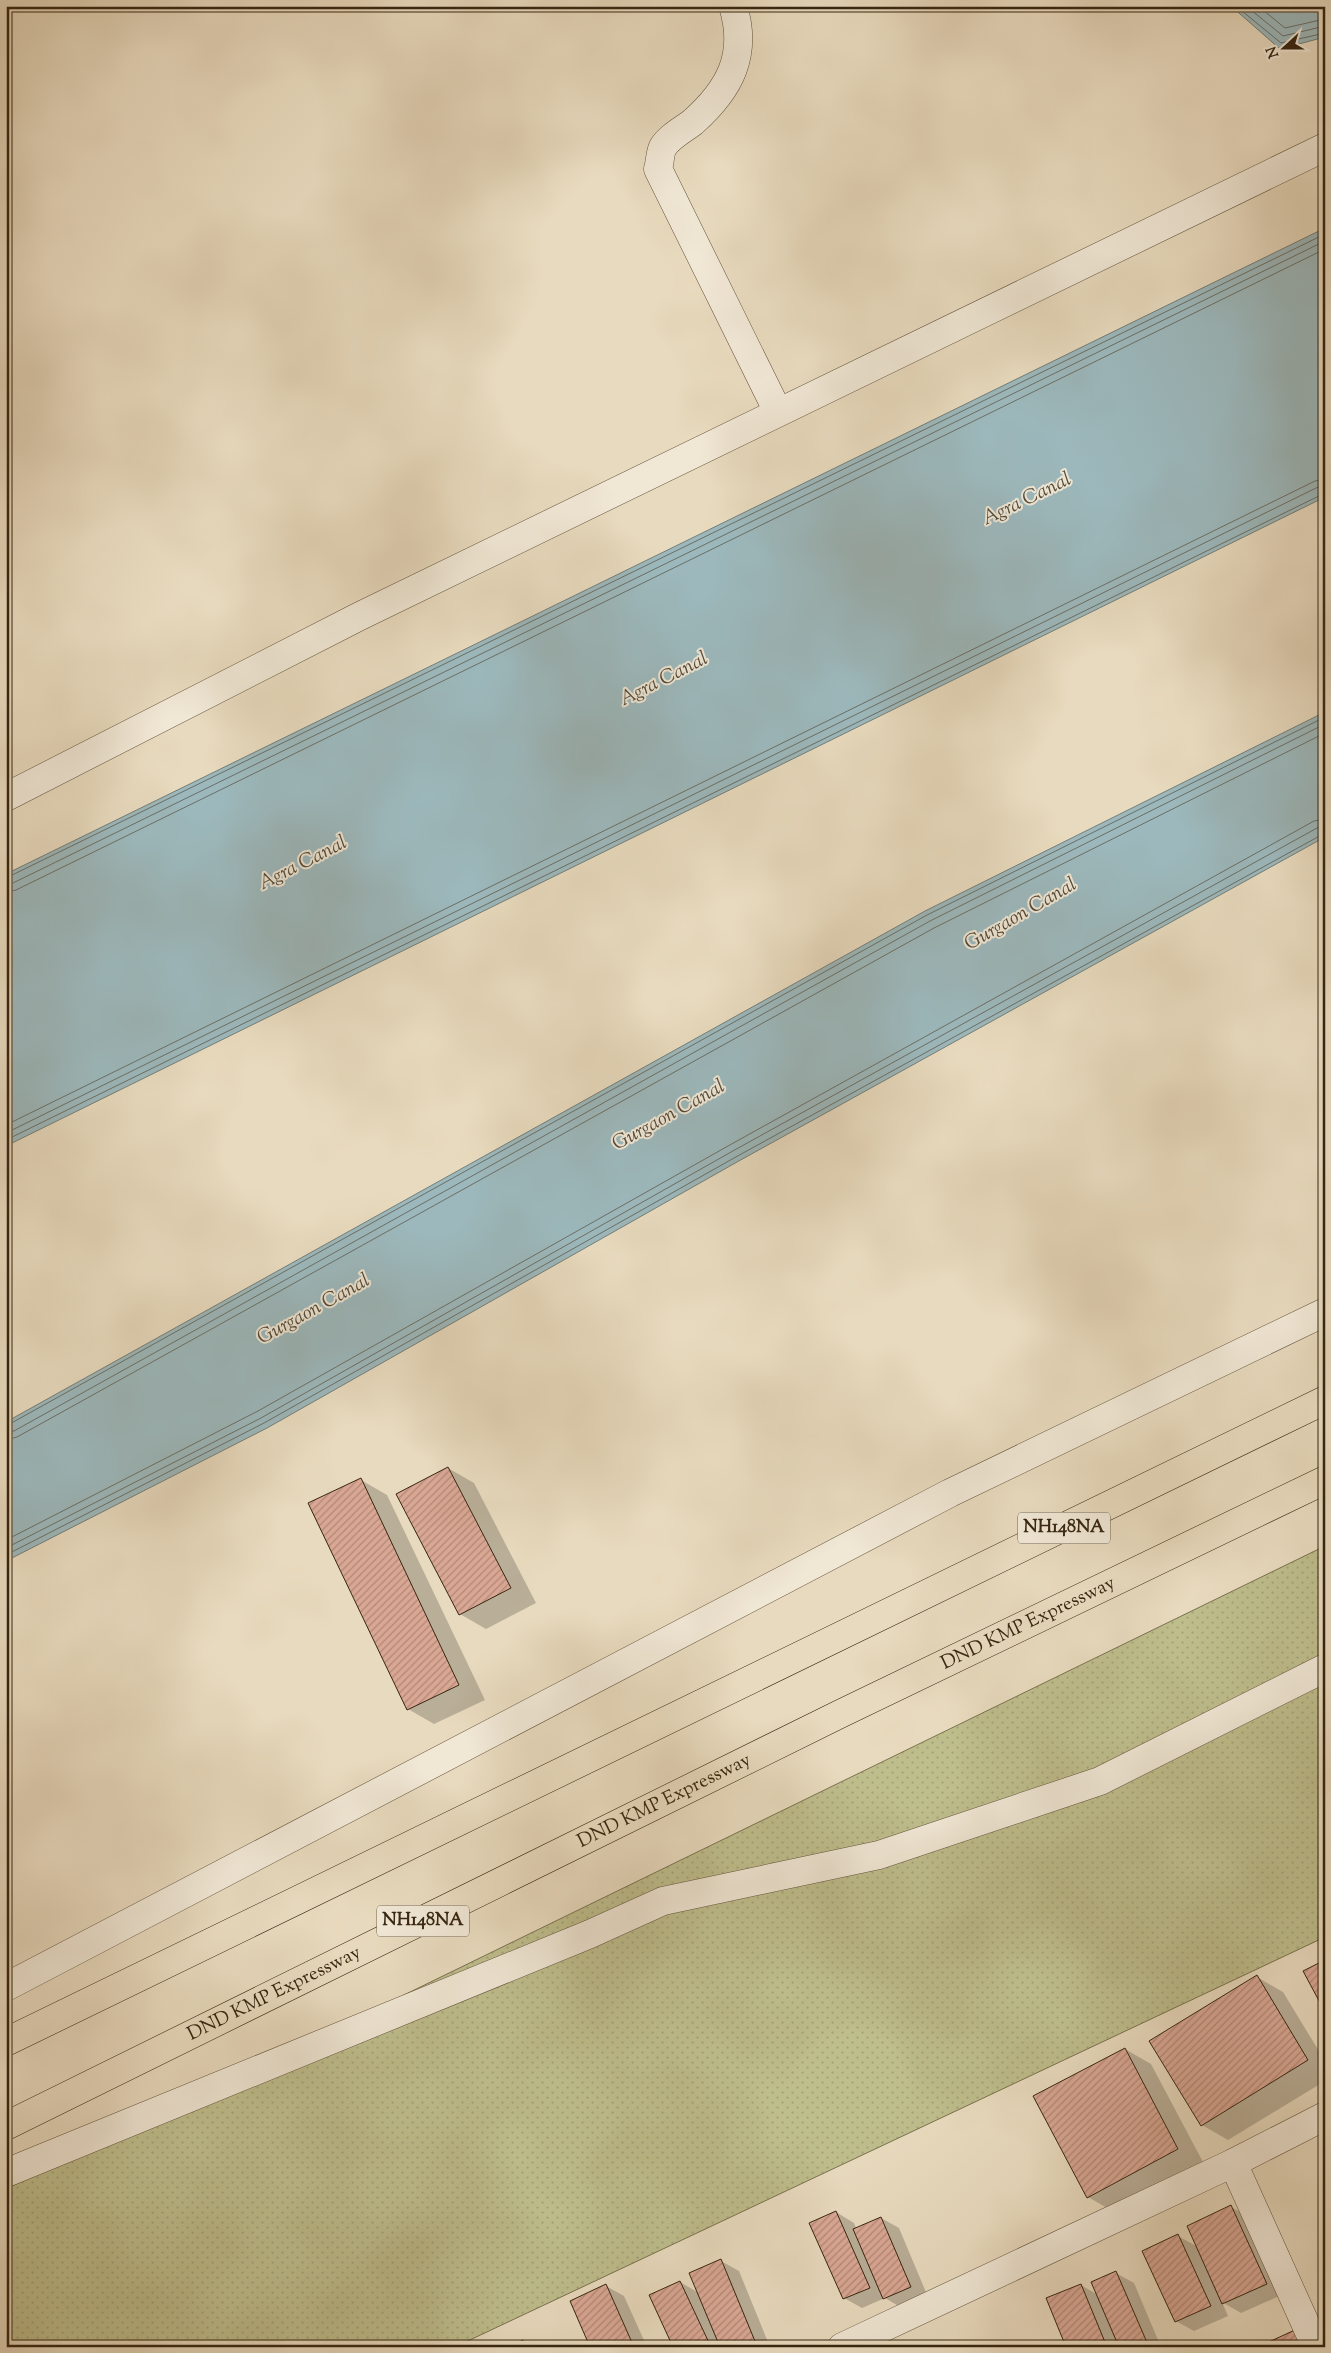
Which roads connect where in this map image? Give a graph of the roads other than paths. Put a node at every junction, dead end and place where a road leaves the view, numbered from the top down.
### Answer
1 (733, 6) edge
2 (1325, 147) edge
3 (778, 412) junction
4 (6, 797) edge
5 (1325, 1312) edge
6 (1325, 1400) edge
7 (1325, 1480) edge
8 (1325, 1668) edge
9 (6, 1987) edge
10 (6, 2042) edge
11 (1325, 2116) edge
12 (6, 2126) edge
13 (1233, 2163) junction
14 (6, 2173) edge
15 (842, 2347) edge
16 (1316, 2347) edge

1 - 3 street
2 - 3 street
3 - 4 street
5 - 9 street
6 - 10 highway, NH148NA
7 - 12 highway, DND KMP Expressway / NH148NA
8 - 14 street
11 - 13 street
13 - 15 street
13 - 16 street

